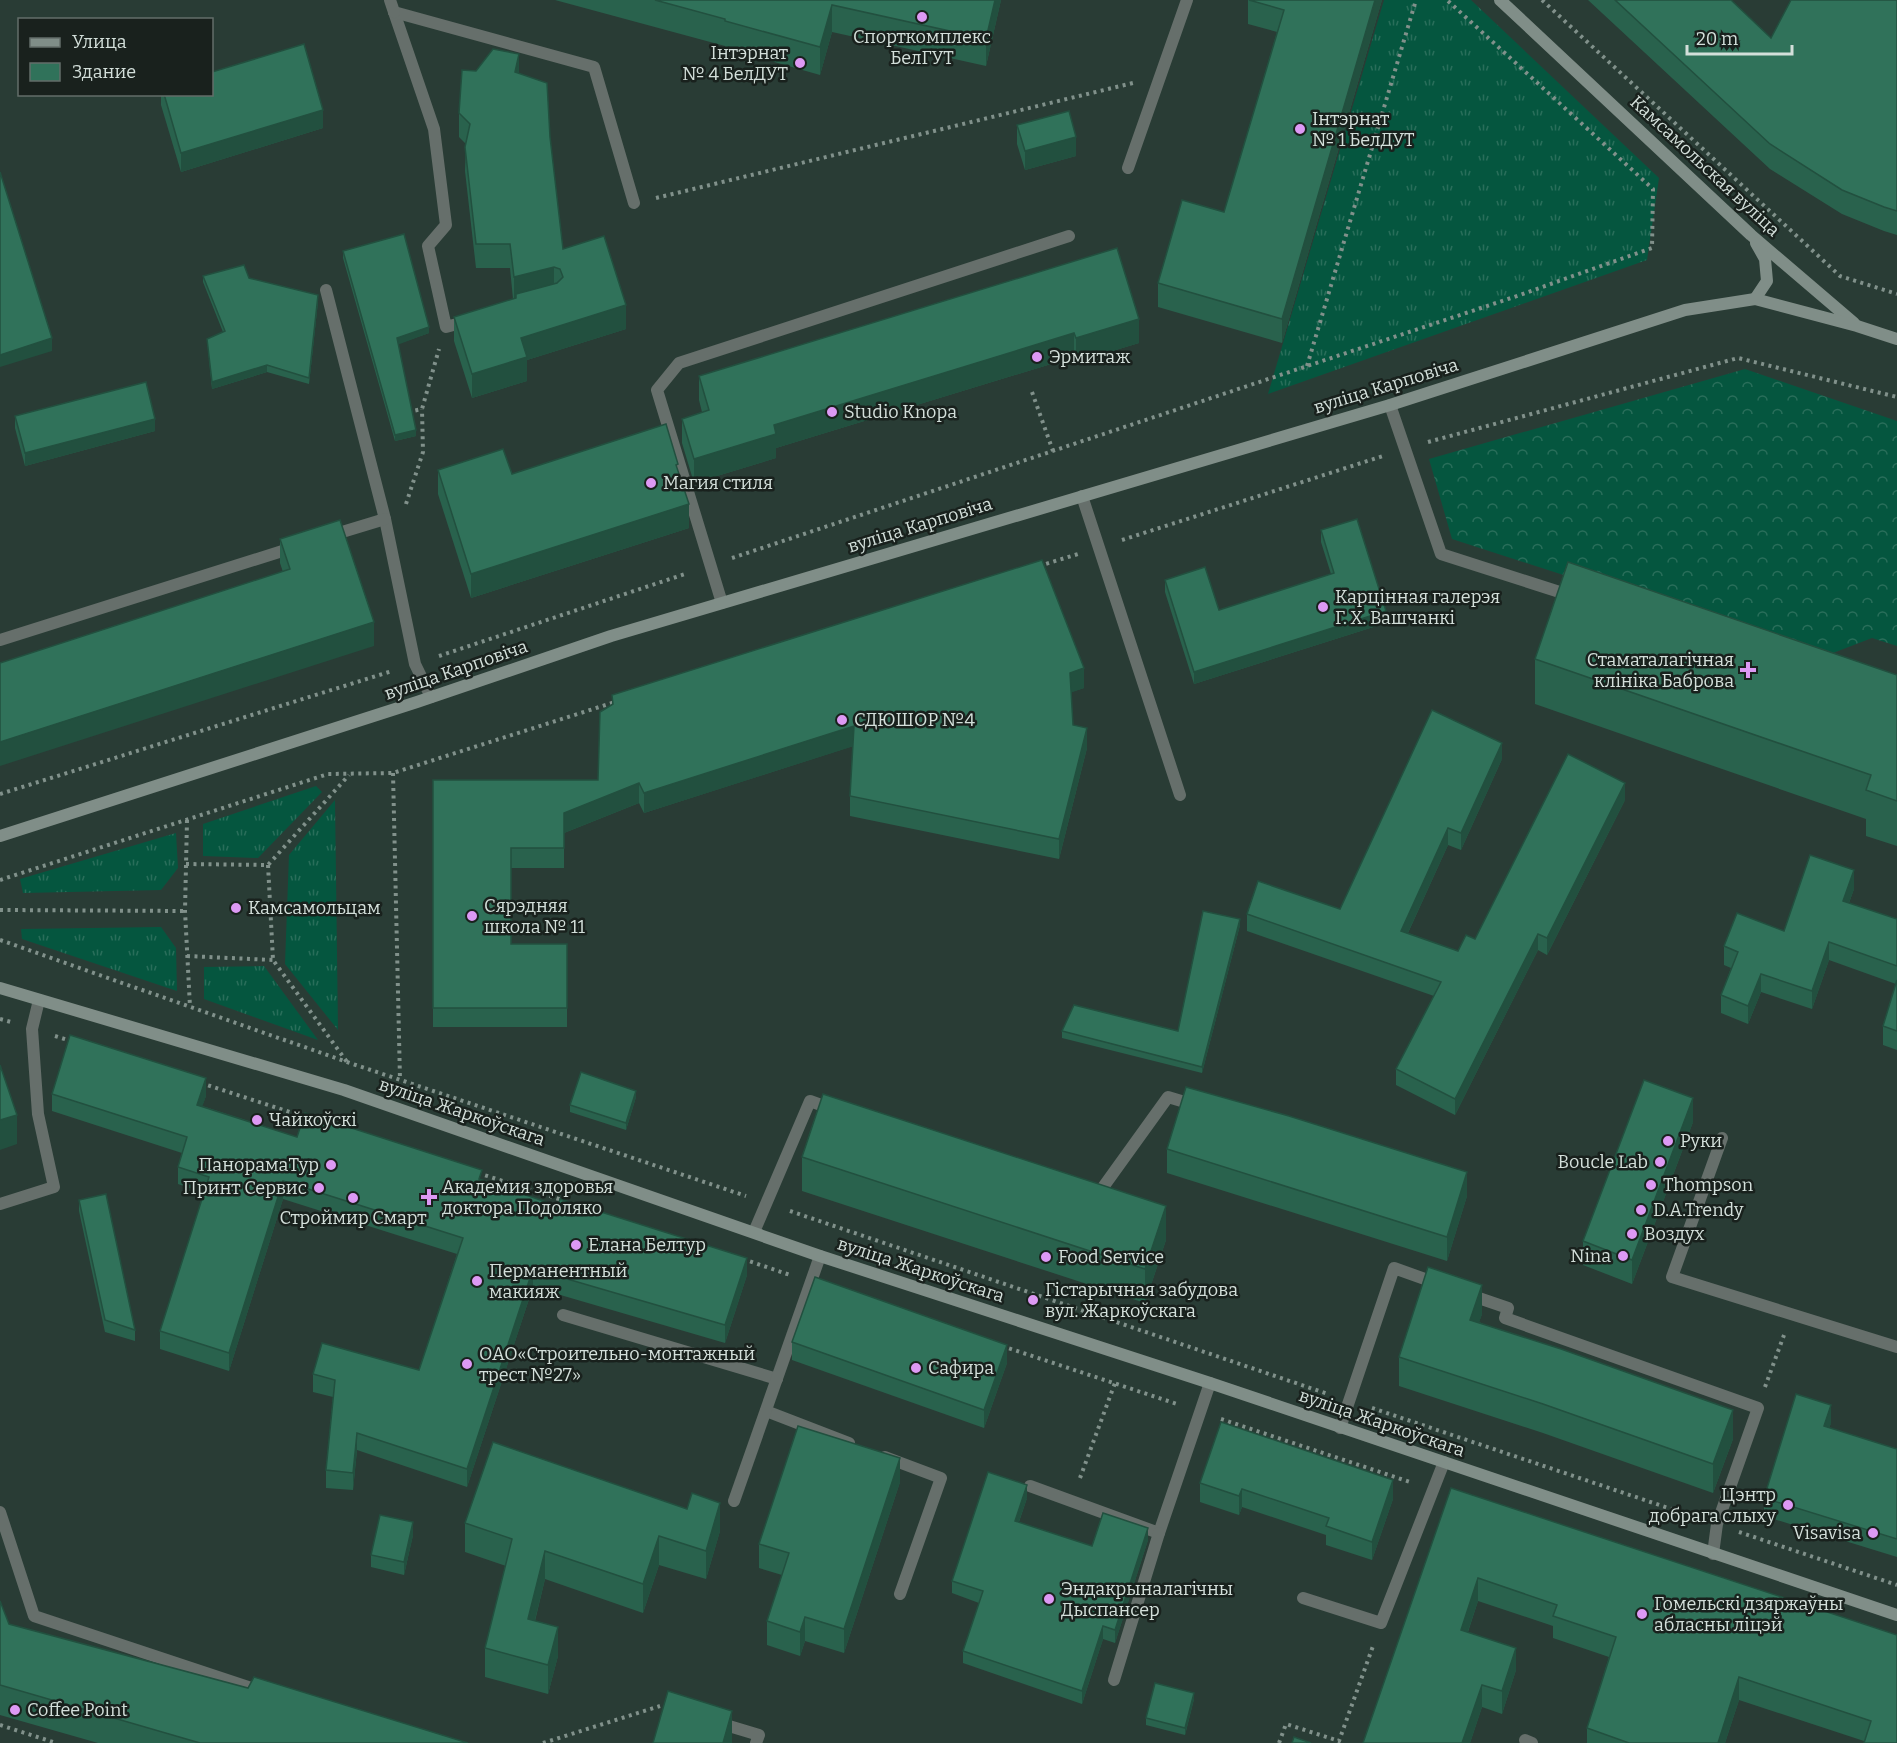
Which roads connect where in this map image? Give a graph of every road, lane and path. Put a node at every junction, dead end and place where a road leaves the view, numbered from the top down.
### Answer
1 (1187, 0) edge
2 (1416, 0) edge
3 (1447, 0) edge
4 (1500, 0) edge
5 (1542, 0) edge
6 (392, 6) edge
7 (1160, 77) junction
8 (1128, 168) dead end
9 (634, 203) joint
10 (1751, 235) junction
11 (1069, 236) dead end
12 (326, 290) dead end
13 (1897, 294) edge
14 (1755, 299) junction
15 (479, 318) edge
16 (1857, 326) junction
17 (446, 327) junction
18 (1897, 339) edge
19 (1306, 366) junction
20 (1032, 392) dead end
21 (1897, 397) edge
22 (1390, 405) junction
23 (422, 409) junction
24 (401, 414) edge
25 (1405, 448) junction
26 (1053, 451) junction
27 (1082, 496) junction
28 (405, 508) dead end
29 (385, 519) junction
30 (1099, 547) junction
31 (711, 565) junction
32 (1031, 569) edge
33 (1587, 600) edge
34 (722, 603) junction
35 (0, 640) edge
36 (415, 664) junction
37 (431, 697) junction
38 (623, 700) edge
39 (393, 773) junction
40 (349, 774) junction
41 (0, 794) edge
42 (1180, 795) dead end
43 (187, 820) junction
44 (0, 836) edge
45 (186, 864) junction
46 (268, 865) junction
47 (0, 880) edge
48 (0, 910) edge
49 (185, 911) junction
50 (0, 940) edge
51 (187, 956) junction
52 (273, 960) junction
53 (0, 988) edge
54 (39, 1000) junction
55 (190, 1007) junction
56 (0, 1019) edge
57 (32, 1029) junction
58 (77, 1043) edge
59 (347, 1062) junction
60 (190, 1080) edge
61 (400, 1080) junction
62 (1212, 1110) edge
63 (843, 1112) edge
64 (314, 1120) edge
65 (1722, 1138) dead end
66 (472, 1171) edge
67 (1096, 1197) edge
68 (562, 1201) edge
69 (766, 1203) junction
70 (0, 1204) edge
71 (754, 1232) junction
72 (732, 1256) edge
73 (820, 1256) junction
74 (811, 1281) junction
75 (1792, 1314) junction
76 (563, 1315) dead end
77 (991, 1342) edge
78 (1897, 1347) edge
79 (777, 1379) junction
80 (1115, 1383) junction
81 (1210, 1383) junction
82 (1349, 1401) junction
83 (1758, 1408) junction
84 (766, 1411) junction
85 (1201, 1412) junction
86 (1340, 1428) junction
87 (1444, 1462) junction
88 (1030, 1486) dead end
89 (1433, 1490) junction
90 (1072, 1500) junction
91 (735, 1501) dead end
92 (0, 1512) edge
93 (1717, 1524) junction
94 (1159, 1533) junction
95 (1713, 1554) junction
96 (1897, 1585) edge
97 (900, 1594) dead end
98 (1303, 1598) dead end
99 (1897, 1615) edge
100 (1381, 1623) junction
101 (1114, 1680) dead end
102 (270, 1694) edge
103 (660, 1706) dead end
104 (704, 1719) edge
105 (0, 1725) edge
106 (56, 1743) edge
107 (543, 1743) edge
108 (756, 1743) edge
109 (1279, 1743) edge

1 - 7 lane
2 - 19 path
3 - 19 path
4 - 10 street, Камсамольская вуліца
5 - 13 path
6 - 9 lane
6 - 17 lane
7 - 8 lane
7 - 9 path
10 - 14 street
10 - 16 street, Камсамольская вуліца
11 - 31 lane
12 - 29 lane
14 - 16 street, вуліца Карповіча
14 - 22 street, вуліца Карповіча
15 - 17 lane
16 - 18 street, Камсамольская вуліца
17 - 23 path
19 - 26 path
20 - 26 path
21 - 25 path
22 - 25 lane
22 - 27 street, вуліца Карповіча
23 - 24 path
23 - 28 path
25 - 30 path
25 - 33 lane
26 - 31 path
27 - 30 lane
27 - 34 street, вуліца Карповіча
29 - 35 lane
29 - 36 lane
30 - 32 path
30 - 42 lane
31 - 34 lane
31 - 36 path
34 - 37 street, вуліца Карповіча
36 - 37 lane
36 - 41 path
37 - 44 street, вуліца Карповіча
38 - 39 path
39 - 40 path
39 - 61 path
40 - 43 path
40 - 46 path
43 - 45 path
43 - 47 path
45 - 46 path
45 - 49 path
46 - 52 path
48 - 49 path
49 - 51 path
50 - 55 path
51 - 52 path
51 - 55 path
52 - 59 path
53 - 54 street, вуліца Жаркоўскага
54 - 57 lane
54 - 71 street, вуліца Жаркоўскага
55 - 59 path
56 - 57 path
57 - 58 path
57 - 70 lane
59 - 61 path
60 - 64 path
61 - 69 path
62 - 67 lane
63 - 69 lane
65 - 75 lane
66 - 68 path
69 - 71 lane
69 - 82 path
71 - 73 street, вуліца Жаркоўскага
72 - 74 path
73 - 74 lane
73 - 81 street, вуліца Жаркоўскага
74 - 79 lane
75 - 78 lane
75 - 83 path
76 - 79 lane
77 - 80 path
79 - 84 lane
80 - 85 path
80 - 90 path
81 - 85 lane
81 - 86 street, вуліца Жаркоўскага
82 - 83 lane
82 - 86 lane
82 - 93 path
83 - 93 lane
84 - 91 lane
84 - 97 lane
85 - 89 path
85 - 94 lane
86 - 87 street, вуліца Жаркоўскага
87 - 89 lane
87 - 95 street, вуліца Жаркоўскага
88 - 90 lane
89 - 100 lane
90 - 94 lane
92 - 102 lane
93 - 95 lane
93 - 96 path
94 - 101 lane
95 - 99 street, вуліца Жаркоўскага
98 - 100 lane
100 - 109 path
103 - 107 path
104 - 108 lane
105 - 106 path

